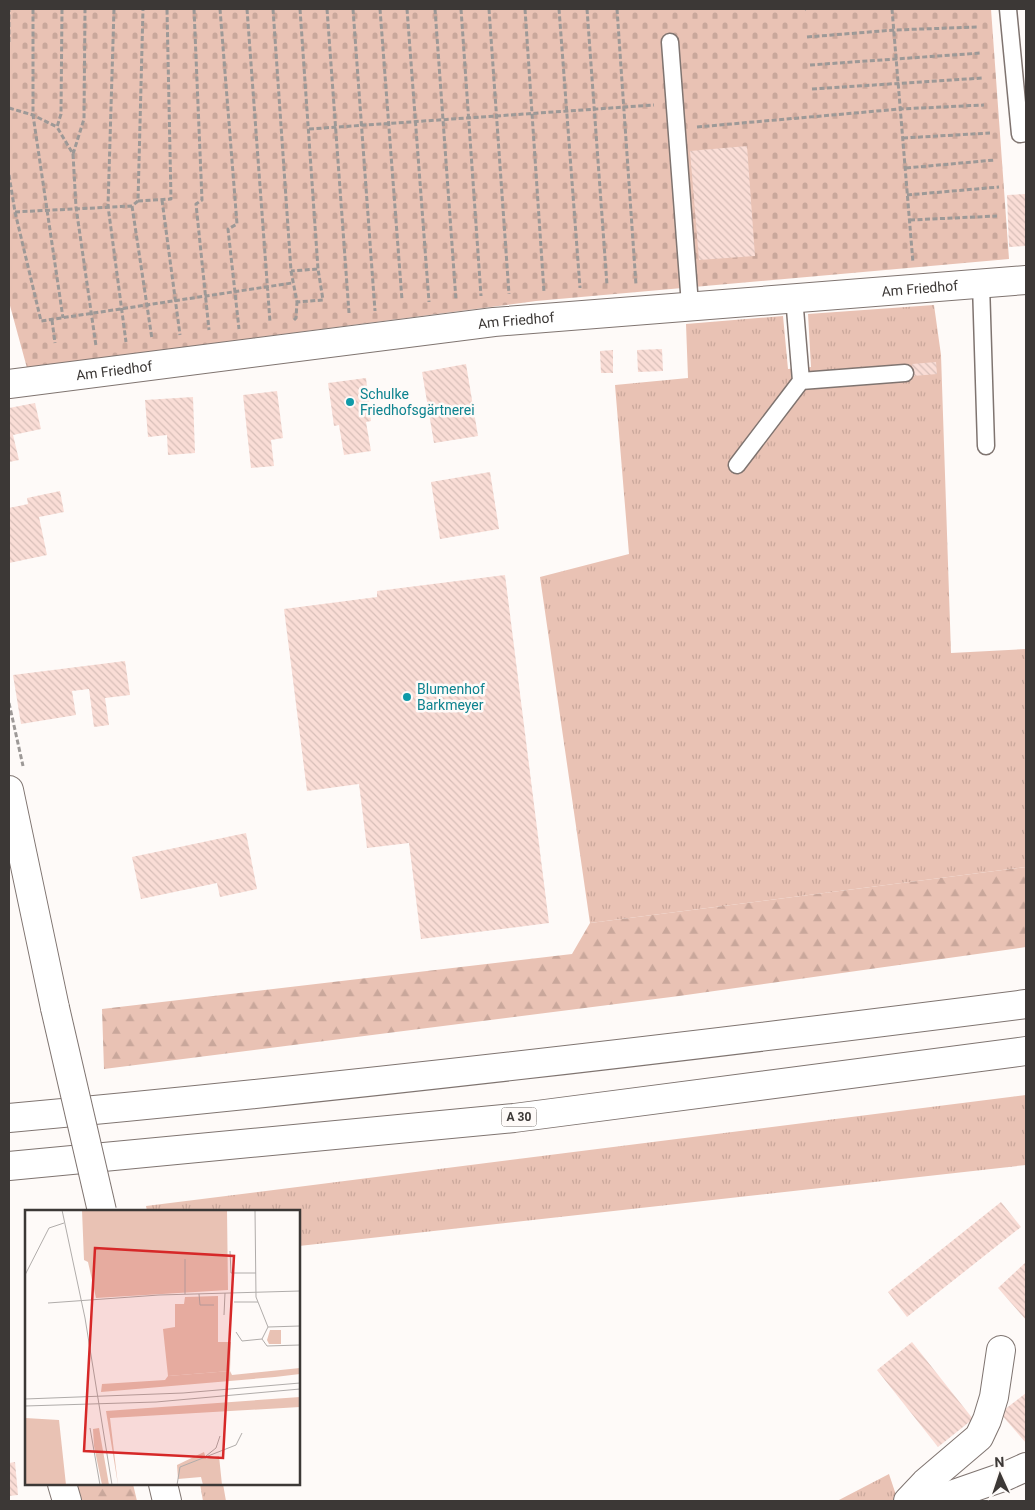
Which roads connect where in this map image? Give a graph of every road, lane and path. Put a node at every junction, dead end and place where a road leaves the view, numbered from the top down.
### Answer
1 (9, 9) edge
2 (33, 9) edge
3 (62, 9) edge
4 (85, 9) edge
5 (114, 9) edge
6 (143, 9) edge
7 (167, 9) edge
8 (194, 9) edge
9 (220, 9) edge
10 (247, 9) edge
11 (273, 9) edge
12 (300, 9) edge
13 (327, 9) edge
14 (353, 9) edge
15 (380, 9) edge
16 (407, 9) edge
17 (435, 9) edge
18 (461, 9) edge
19 (489, 9) edge
20 (524, 9) edge
21 (558, 9) edge
22 (587, 9) edge
23 (616, 9) edge
24 (892, 9) edge
25 (1008, 9) edge
26 (978, 27) dead end
27 (894, 30) junction
28 (807, 37) dead end
29 (9, 42) edge
30 (670, 42) dead end
31 (981, 52) dead end
32 (896, 58) junction
33 (810, 65) dead end
34 (983, 78) dead end
35 (898, 82) junction
36 (812, 89) dead end
37 (675, 104) junction
38 (984, 105) dead end
39 (624, 107) junction
40 (9, 108) edge
41 (595, 109) junction
42 (900, 109) junction
43 (567, 112) junction
44 (532, 114) junction
45 (33, 115) junction
46 (496, 117) junction
47 (469, 119) junction
48 (443, 120) junction
49 (415, 122) junction
50 (388, 124) junction
51 (57, 126) junction
52 (363, 126) junction
53 (336, 127) junction
54 (309, 129) junction
55 (676, 129) junction
56 (990, 133) dead end
57 (1026, 133) edge
58 (903, 138) junction
59 (73, 154) junction
60 (996, 160) dead end
61 (906, 168) junction
62 (9, 176) edge
63 (999, 187) dead end
64 (908, 195) junction
65 (162, 200) junction
66 (138, 201) junction
67 (108, 206) junction
68 (132, 206) junction
69 (76, 207) junction
70 (47, 210) junction
71 (15, 212) junction
72 (997, 216) dead end
73 (910, 220) junction
74 (318, 269) junction
75 (291, 271) junction
76 (1026, 280) edge
77 (292, 283) junction
78 (981, 284) junction
79 (608, 286) dead end
80 (636, 286) dead end
81 (267, 287) junction
82 (916, 288) junction
83 (580, 289) dead end
84 (235, 291) junction
85 (509, 294) dead end
86 (205, 296) junction
87 (481, 296) dead end
88 (794, 298) junction
89 (175, 300) junction
90 (402, 300) dead end
91 (456, 300) dead end
92 (297, 302) junction
93 (429, 303) dead end
94 (146, 304) junction
95 (690, 305) junction
96 (121, 308) junction
97 (91, 313) junction
98 (375, 314) dead end
99 (350, 316) dead end
100 (546, 317) junction
101 (63, 318) junction
102 (52, 320) junction
103 (239, 332) dead end
104 (210, 336) dead end
105 (283, 339) junction
106 (180, 340) dead end
107 (55, 343) dead end
108 (152, 344) dead end
109 (127, 347) dead end
110 (97, 351) dead end
111 (905, 373) dead end
112 (801, 381) junction
113 (9, 384) edge
114 (986, 446) dead end
115 (737, 465) dead end
116 (9, 790) edge
117 (1026, 1004) edge
118 (1026, 1051) edge
119 (9, 1118) edge
120 (9, 1166) edge
121 (102, 1210) edge
122 (1000, 1350) dead end
123 (1026, 1467) edge
124 (62, 1485) edge
125 (163, 1485) edge
126 (67, 1501) edge
127 (167, 1501) edge
128 (908, 1501) edge
129 (934, 1501) edge

1 - 29 path
2 - 45 path
3 - 51 path
4 - 59 path
5 - 67 path
6 - 66 path
7 - 65 path
8 - 86 path
9 - 84 path
10 - 81 path
11 - 75 path
12 - 54 path
13 - 53 path
14 - 52 path
15 - 50 path
16 - 49 path
17 - 48 path
18 - 47 path
19 - 46 path
20 - 44 path
21 - 43 path
22 - 41 path
23 - 39 path
24 - 27 path
25 - 57 lane
26 - 27 path
27 - 28 path
27 - 32 path
30 - 37 lane
31 - 32 path
32 - 33 path
32 - 35 path
34 - 35 path
35 - 36 path
35 - 42 path
37 - 39 path
37 - 55 lane
38 - 42 path
39 - 41 path
39 - 80 path
40 - 45 path
41 - 43 path
41 - 79 path
42 - 55 path
42 - 58 path
43 - 44 path
43 - 83 path
44 - 46 path
44 - 100 path
45 - 51 path
45 - 70 path
46 - 47 path
46 - 85 path
47 - 48 path
47 - 87 path
48 - 49 path
48 - 91 path
49 - 50 path
49 - 93 path
50 - 52 path
50 - 90 path
51 - 59 path
52 - 53 path
52 - 98 path
53 - 54 path
53 - 99 path
54 - 74 path
55 - 95 lane
56 - 58 path
58 - 61 path
59 - 69 path
60 - 61 path
61 - 64 path
62 - 71 path
63 - 64 path
64 - 73 path
65 - 66 path
65 - 89 path
66 - 68 path
67 - 68 path
67 - 69 path
67 - 96 path
68 - 94 path
69 - 70 path
69 - 97 path
70 - 71 path
70 - 101 path
71 - 102 path
72 - 73 path
73 - 82 path
74 - 75 path
74 - 92 path
75 - 77 path
76 - 78 main road, Am Friedhof
77 - 81 path
77 - 92 path
78 - 82 main road, Am Friedhof
78 - 114 lane
81 - 84 path
81 - 105 path
82 - 88 main road, Am Friedhof
84 - 86 path
84 - 103 path
86 - 89 path
86 - 104 path
88 - 95 main road, Am Friedhof
88 - 112 lane
89 - 94 path
89 - 106 path
92 - 105 path
94 - 96 path
94 - 108 path
95 - 100 main road, Am Friedhof
96 - 97 path
96 - 109 path
97 - 101 path
97 - 110 path
100 - 105 main road, Am Friedhof
101 - 102 path
102 - 107 path
105 - 113 main road, Am Friedhof
111 - 112 lane
112 - 115 lane
116 - 121 main road, bridge
117 - 119 main road
118 - 120 main road, A 30
122 - 128 main road
123 - 129 main road
124 - 126 main road
125 - 127 main road

